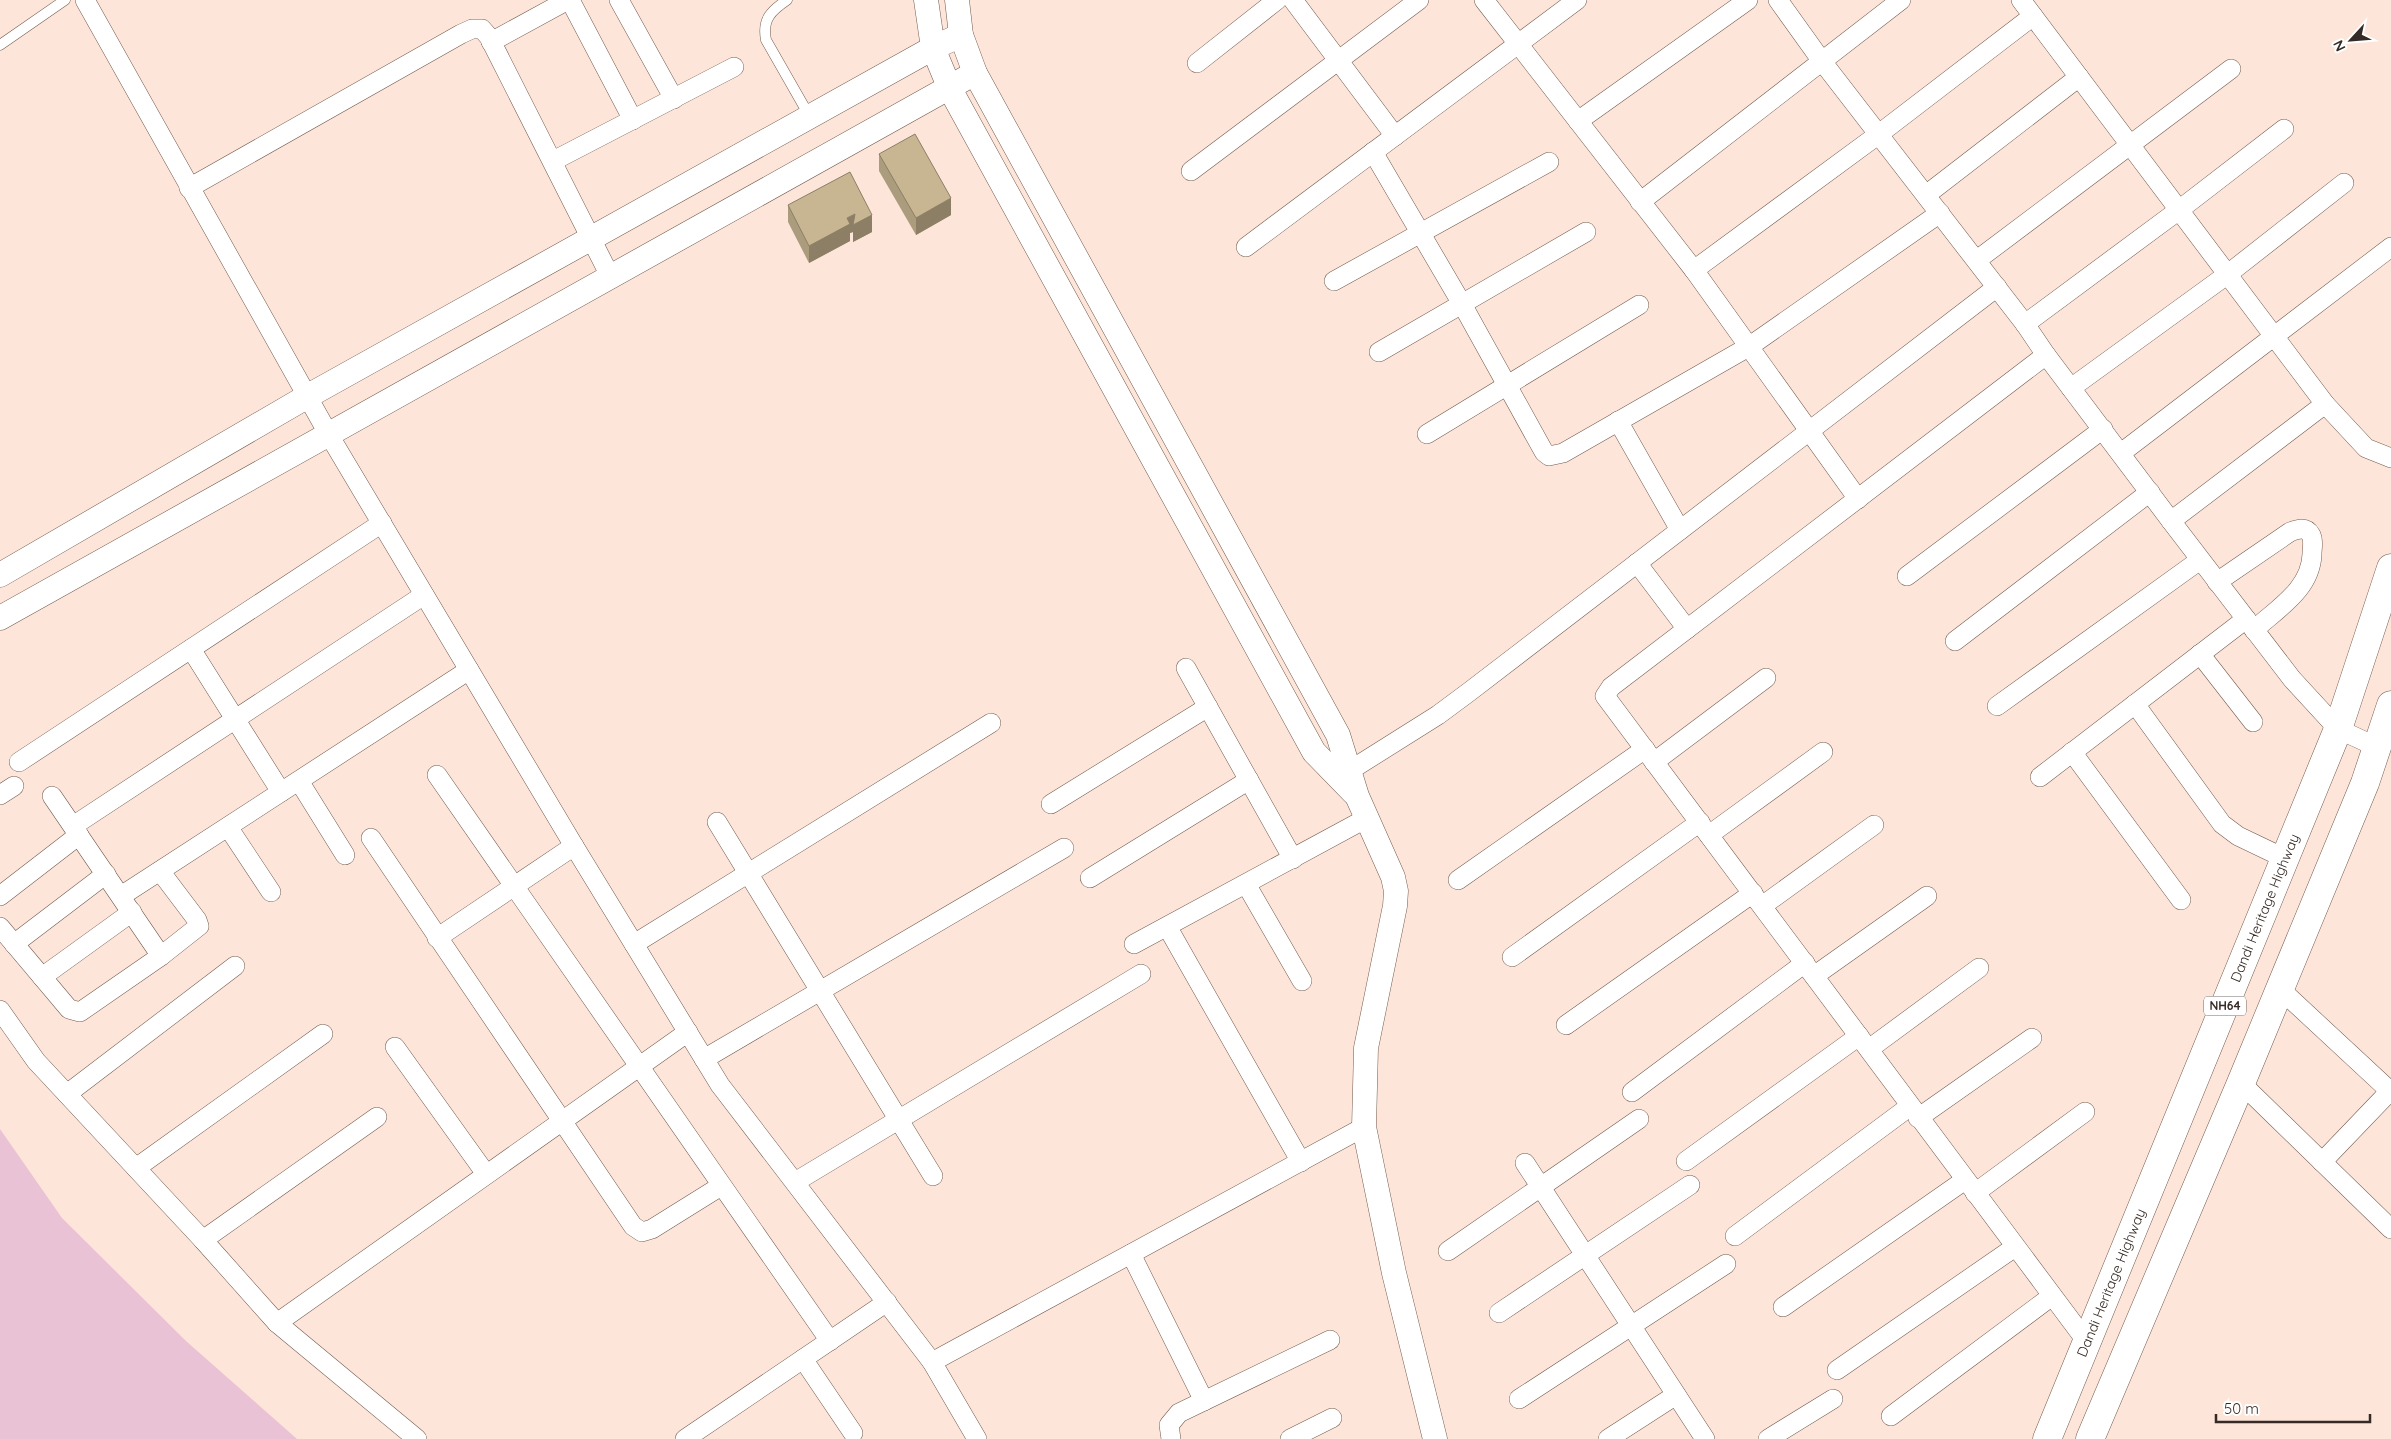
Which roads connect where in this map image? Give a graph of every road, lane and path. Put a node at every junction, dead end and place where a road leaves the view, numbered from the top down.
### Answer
1 (65, 0) edge
2 (85, 0) edge
3 (569, 0) edge
4 (619, 0) edge
5 (787, 0) edge
6 (926, 0) edge
7 (957, 0) edge
8 (1277, 0) edge
9 (1293, 0) edge
10 (1419, 0) edge
11 (1484, 0) edge
12 (1577, 0) edge
13 (1748, 0) edge
14 (1778, 0) edge
15 (1901, 0) edge
16 (2021, 0) edge
17 (2033, 16) junction
18 (962, 35) junction
19 (491, 42) junction
20 (1517, 44) junction
21 (0, 45) edge
22 (933, 48) junction
23 (1821, 60) junction
24 (1338, 61) junction
25 (1197, 63) dead end
26 (734, 67) dead end
27 (2231, 69) dead end
28 (975, 73) junction
29 (2079, 77) junction
30 (950, 89) junction
31 (674, 99) junction
32 (810, 117) junction
33 (633, 120) junction
34 (1578, 121) junction
35 (2284, 128) dead end
36 (1879, 134) junction
37 (1394, 136) junction
38 (2130, 144) junction
39 (1373, 152) junction
40 (553, 161) junction
41 (1549, 162) dead end
42 (1191, 171) dead end
43 (2344, 183) dead end
44 (189, 188) junction
45 (1926, 195) junction
46 (1640, 202) junction
47 (2179, 210) junction
48 (1940, 212) junction
49 (1586, 232) dead end
50 (1421, 233) junction
51 (592, 237) junction
52 (1246, 247) dead end
53 (2391, 247) edge
54 (1977, 260) junction
55 (1694, 270) junction
56 (2228, 274) junction
57 (611, 278) junction
58 (1334, 281) dead end
59 (1997, 287) junction
60 (1462, 304) junction
61 (1639, 305) dead end
62 (2025, 324) junction
63 (2275, 338) junction
64 (1750, 346) junction
65 (1379, 352) dead end
66 (2046, 355) junction
67 (1507, 385) junction
68 (2071, 388) junction
69 (308, 396) junction
70 (2325, 404) junction
71 (1618, 421) junction
72 (2103, 429) junction
73 (1810, 430) junction
74 (1427, 434) dead end
75 (329, 435) junction
76 (2121, 453) junction
77 (2391, 458) edge
78 (2150, 492) junction
79 (1858, 499) junction
80 (2170, 521) junction
81 (382, 523) junction
82 (1680, 530) junction
83 (2200, 560) junction
84 (1636, 564) junction
85 (2391, 568) edge
86 (0, 575) edge
87 (1906, 576) dead end
88 (2217, 582) junction
89 (424, 595) junction
90 (0, 618) edge
91 (2250, 624) junction
92 (1687, 629) junction
93 (1955, 641) dead end
94 (191, 649) junction
95 (2200, 654) junction
96 (1186, 668) dead end
97 (469, 670) junction
98 (1766, 678) dead end
99 (2135, 704) junction
100 (2391, 705) edge
101 (1208, 706) junction
102 (1998, 706) dead end
103 (235, 720) junction
104 (991, 722) dead end
105 (2253, 722) dead end
106 (2338, 729) junction
107 (2377, 747) junction
108 (1823, 752) dead end
109 (2072, 752) junction
110 (1650, 755) junction
111 (19, 762) dead end
112 (1349, 771) junction
113 (437, 775) dead end
114 (2040, 777) dead end
115 (1249, 780) junction
116 (299, 781) junction
117 (281, 792) junction
118 (52, 796) dead end
119 (1356, 796) junction
120 (1051, 804) dead end
121 (717, 822) dead end
122 (1874, 825) dead end
123 (228, 827) junction
124 (1371, 828) junction
125 (1705, 828) junction
126 (76, 831) junction
127 (371, 838) dead end
128 (574, 846) junction
129 (1064, 848) dead end
130 (345, 855) dead end
131 (1293, 858) junction
132 (2286, 859) junction
133 (160, 871) junction
134 (748, 873) junction
135 (106, 874) junction
136 (1090, 878) dead end
137 (1458, 880) dead end
138 (1246, 884) junction
139 (514, 886) junction
140 (271, 892) dead end
141 (0, 896) edge
142 (1927, 896) dead end
143 (1757, 900) junction
144 (2181, 900) dead end
145 (127, 904) junction
146 (0, 927) edge
147 (1168, 928) junction
148 (437, 938) junction
149 (14, 944) junction
150 (634, 944) junction
151 (1134, 944) dead end
152 (161, 956) junction
153 (1512, 957) dead end
154 (235, 966) dead end
155 (1979, 968) dead end
156 (1809, 969) junction
157 (1141, 974) dead end
158 (42, 977) junction
159 (1302, 981) dead end
160 (2279, 988) junction
161 (820, 991) junction
162 (0, 1010) edge
163 (1566, 1025) dead end
164 (688, 1032) junction
165 (323, 1034) dead end
166 (2032, 1038) dead end
167 (1864, 1043) junction
168 (395, 1047) dead end
169 (704, 1059) junction
170 (638, 1066) junction
171 (2241, 1083) junction
172 (2390, 1091) edge
173 (1632, 1092) dead end
174 (66, 1094) junction
175 (1914, 1112) junction
176 (2084, 1112) dead end
177 (377, 1117) dead end
178 (899, 1119) junction
179 (1639, 1119) dead end
180 (560, 1120) junction
181 (1364, 1127) junction
182 (1303, 1161) junction
183 (1686, 1161) dead end
184 (2322, 1162) junction
185 (1525, 1163) dead end
186 (136, 1168) junction
187 (486, 1174) junction
188 (933, 1176) dead end
189 (795, 1182) junction
190 (1690, 1185) dead end
191 (721, 1186) junction
192 (1540, 1186) junction
193 (1970, 1187) junction
194 (2391, 1228) edge
195 (1735, 1236) dead end
196 (203, 1240) junction
197 (2016, 1247) junction
198 (1448, 1251) dead end
199 (1131, 1254) junction
200 (1585, 1256) junction
201 (1726, 1264) dead end
202 (2052, 1296) junction
203 (887, 1302) junction
204 (1784, 1307) dead end
205 (1499, 1313) dead end
206 (277, 1323) junction
207 (1632, 1326) junction
208 (1330, 1340) dead end
209 (830, 1341) junction
210 (2087, 1342) junction
211 (803, 1359) junction
212 (932, 1362) junction
213 (1836, 1370) dead end
214 (1676, 1395) junction
215 (1519, 1399) dead end
216 (1833, 1399) dead end
217 (1204, 1401) junction
218 (1890, 1416) dead end
219 (1332, 1418) dead end
220 (853, 1433) dead end
221 (417, 1439) edge
222 (685, 1439) edge
223 (977, 1439) edge
224 (1171, 1439) edge
225 (1290, 1439) edge
226 (1435, 1439) edge
227 (1608, 1439) edge
228 (1706, 1439) edge
229 (1768, 1439) edge
230 (2048, 1439) edge
231 (2090, 1439) edge

1 - 21 lane
2 - 44 street
3 - 19 street
3 - 33 street
4 - 31 street
5 - 32 lane
6 - 22 street
7 - 18 street
8 - 25 street
9 - 24 street
10 - 24 street
11 - 20 street
12 - 20 street
13 - 34 street
14 - 23 street
15 - 23 street
16 - 17 street
17 - 29 street
17 - 36 street
18 - 22 street
18 - 28 street
19 - 40 street
19 - 44 street
20 - 34 street
20 - 37 street
22 - 30 street
22 - 32 street
23 - 36 street
23 - 46 street
24 - 37 street
24 - 42 street
26 - 31 street
27 - 38 street
28 - 30 street
28 - 112 street
29 - 38 street
29 - 45 street
30 - 57 street
30 - 119 street
31 - 33 street
32 - 51 street
33 - 40 street
34 - 46 street
35 - 47 street
36 - 45 street
36 - 55 street
37 - 39 street
38 - 47 street
38 - 54 street
39 - 50 street
39 - 52 street
40 - 51 street
41 - 50 street
43 - 56 street
44 - 69 street
45 - 48 street
46 - 55 street
47 - 56 street
47 - 62 street
48 - 54 street
48 - 64 street
49 - 60 street
50 - 58 street
50 - 60 street
51 - 57 street
51 - 69 street
53 - 63 street
54 - 59 street
55 - 64 street
56 - 63 street
56 - 68 street
57 - 75 street
59 - 62 street
59 - 73 street
60 - 65 street
60 - 67 street
61 - 67 street
62 - 66 street
63 - 70 street
63 - 76 street
64 - 71 street
64 - 73 street
66 - 68 street
66 - 79 street
67 - 71 street
67 - 74 street
68 - 72 street
69 - 75 street
69 - 86 street
70 - 77 street
70 - 80 street
71 - 82 street
72 - 76 street
72 - 87 street
73 - 79 street
73 - 82 street
75 - 81 street
75 - 90 street
76 - 78 street
78 - 80 street
78 - 93 street
79 - 92 street
80 - 83 street
81 - 89 street
81 - 94 street
82 - 84 street
83 - 88 street
83 - 102 street
84 - 92 street
84 - 112 street
85 - 106 main road, Dandi Heritage Highway / NH64
88 - 91 street
88 - 91 street
89 - 97 street
89 - 103 street
91 - 95 street
91 - 106 street
92 - 110 street
94 - 103 street
94 - 111 street
95 - 99 street
95 - 105 street
96 - 101 street
97 - 116 street
97 - 128 street
98 - 110 street
99 - 109 street
99 - 132 street
100 - 107 main road, NH64
101 - 115 street
101 - 120 street
103 - 117 street
103 - 126 street
104 - 134 street
106 - 107 street
106 - 132 main road, Dandi Heritage Highway / NH64
107 - 160 main road, NH64
108 - 125 street
109 - 114 street
109 - 144 street
110 - 125 street
110 - 137 street
112 - 119 street
113 - 139 street
115 - 131 street
115 - 136 street
116 - 117 street
116 - 130 street
117 - 123 street
118 - 126 street
119 - 124 street
121 - 134 street
122 - 143 street
123 - 133 street
123 - 140 street
124 - 131 street
124 - 181 street
125 - 143 street
125 - 153 street
126 - 135 street
126 - 141 street
127 - 148 street
128 - 139 street
128 - 150 street
129 - 161 street
131 - 138 street
132 - 210 main road, Dandi Heritage Highway / NH64
133 - 145 street
133 - 152 street
134 - 150 street
134 - 161 street
135 - 145 street
135 - 149 street
138 - 147 street
138 - 159 street
139 - 148 street
139 - 170 street
142 - 156 street
143 - 156 street
143 - 163 street
145 - 152 street
145 - 158 street
146 - 149 street
147 - 151 street
147 - 182 street
148 - 180 street
149 - 158 street
150 - 164 street
152 - 158 street
154 - 174 street
155 - 167 street
156 - 167 street
156 - 173 street
157 - 178 street
160 - 171 main road, NH64
160 - 172 street
161 - 169 street
161 - 178 street
162 - 174 street
164 - 169 street
164 - 170 street
165 - 186 street
166 - 175 street
167 - 175 street
167 - 183 street
168 - 187 street
169 - 189 street
170 - 180 street
170 - 191 street
171 - 184 street
171 - 231 main road, NH64
172 - 184 street
174 - 186 street
175 - 193 street
175 - 195 street
176 - 193 street
177 - 196 street
178 - 188 street
178 - 189 street
179 - 192 street
180 - 187 street
180 - 191 street
181 - 182 street
181 - 226 street
182 - 199 street
184 - 194 street
185 - 192 street
186 - 196 street
187 - 206 street
189 - 203 street
190 - 200 street
191 - 209 street
192 - 198 street
192 - 200 street
193 - 197 street
193 - 204 street
196 - 206 street
197 - 202 street
197 - 213 street
199 - 212 street
199 - 217 street
200 - 205 street
200 - 207 street
201 - 207 street
202 - 210 street
202 - 218 street
203 - 209 street
203 - 212 street
206 - 221 street
207 - 214 street
207 - 215 street
208 - 217 street
209 - 211 street
210 - 230 main road, Dandi Heritage Highway / NH64
211 - 220 street
211 - 222 street
212 - 223 street
214 - 227 street
214 - 228 street
216 - 229 street
217 - 224 street
219 - 225 street

